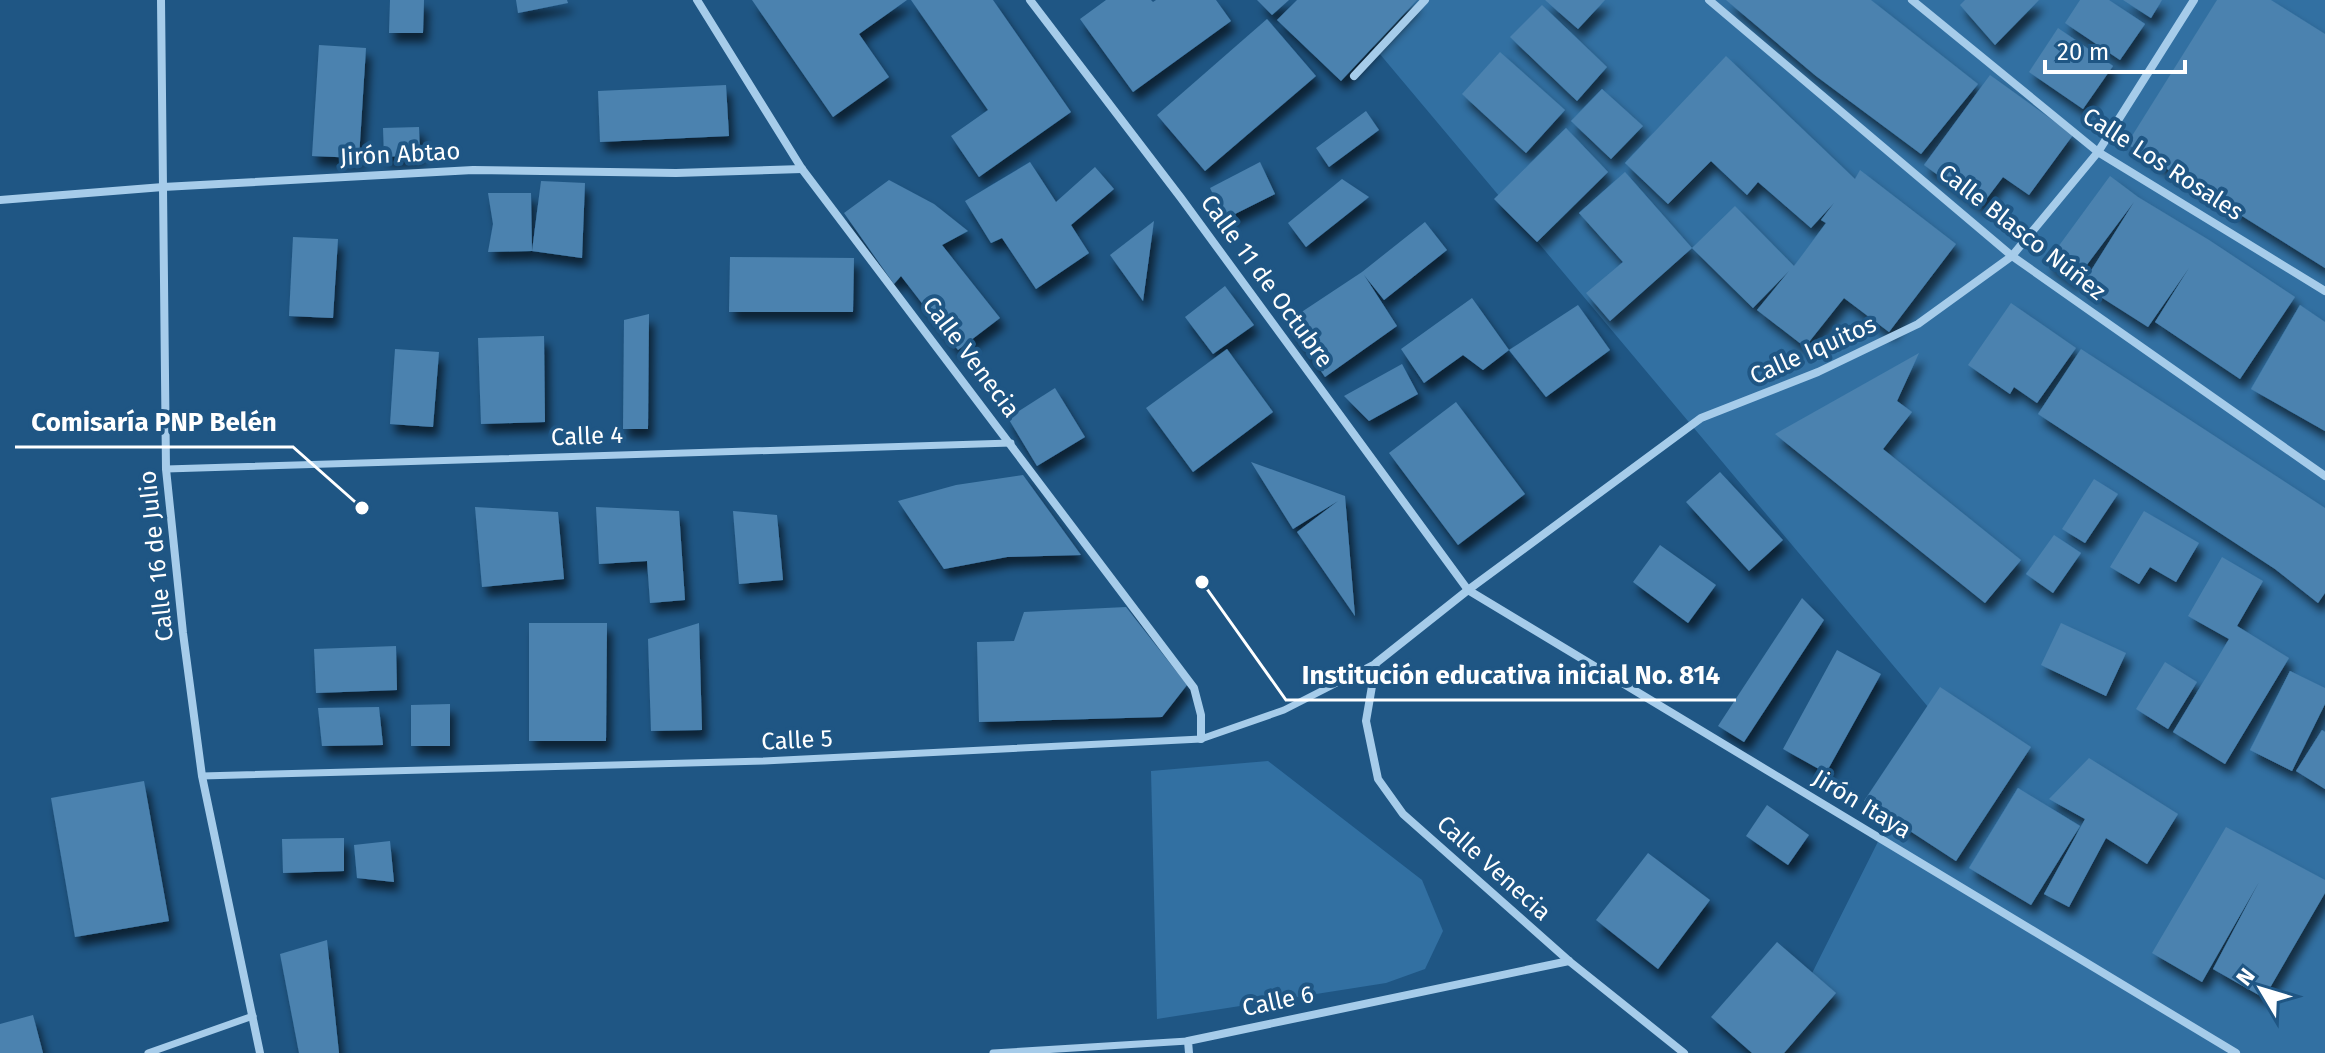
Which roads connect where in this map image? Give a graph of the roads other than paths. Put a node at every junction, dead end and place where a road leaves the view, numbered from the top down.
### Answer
1 (161, 0) edge
2 (697, 0) edge
3 (1030, 0) edge
4 (1425, 0) edge
5 (1709, 0) edge
6 (1912, 0) edge
7 (2194, 0) edge
8 (1354, 76) dead end
9 (2098, 152) junction
10 (802, 169) junction
11 (163, 187) junction
12 (0, 200) edge
13 (2012, 256) junction
14 (2325, 291) edge
15 (1011, 443) junction
16 (166, 469) junction
17 (2325, 476) edge
18 (1468, 590) junction
19 (1376, 663) junction
20 (1201, 739) junction
21 (202, 776) junction
22 (1569, 961) junction
23 (253, 1016) junction
24 (1188, 1041) junction
25 (148, 1053) edge
26 (260, 1053) edge
27 (993, 1053) edge
28 (1189, 1053) edge
29 (1684, 1053) edge
30 (2236, 1053) edge

1 - 11 street, Calle 16 de Julio
2 - 10 street, Calle Venecia
3 - 18 street, Calle 11 de Octubre
4 - 8 street
5 - 13 street, Calle Blasco Núñez
6 - 9 street, Calle Los Rosales
7 - 9 street, Calle Iquitos
9 - 13 street, Calle Iquitos
9 - 14 street, Calle Los Rosales
10 - 11 street, Jirón Abtao
10 - 15 street, Calle Venecia
11 - 12 street, Jirón Abtao
11 - 16 street, Calle 16 de Julio
13 - 17 street, Calle Blasco Núñez
13 - 18 street, Calle Iquitos
15 - 16 street, Calle 4
15 - 20 street, Calle Venecia
16 - 21 street, Calle 16 de Julio
18 - 19 street, Calle Iquitos
18 - 30 street, Jirón Itaya
19 - 20 street, Calle 5
19 - 22 street, Calle Venecia
20 - 21 street, Calle 5
21 - 23 street, Calle 16 de Julio
22 - 24 street, Calle 6
22 - 29 street, Calle Venecia
23 - 25 street
23 - 26 street, Calle 16 de Julio
24 - 27 street, Calle 6
24 - 28 street

